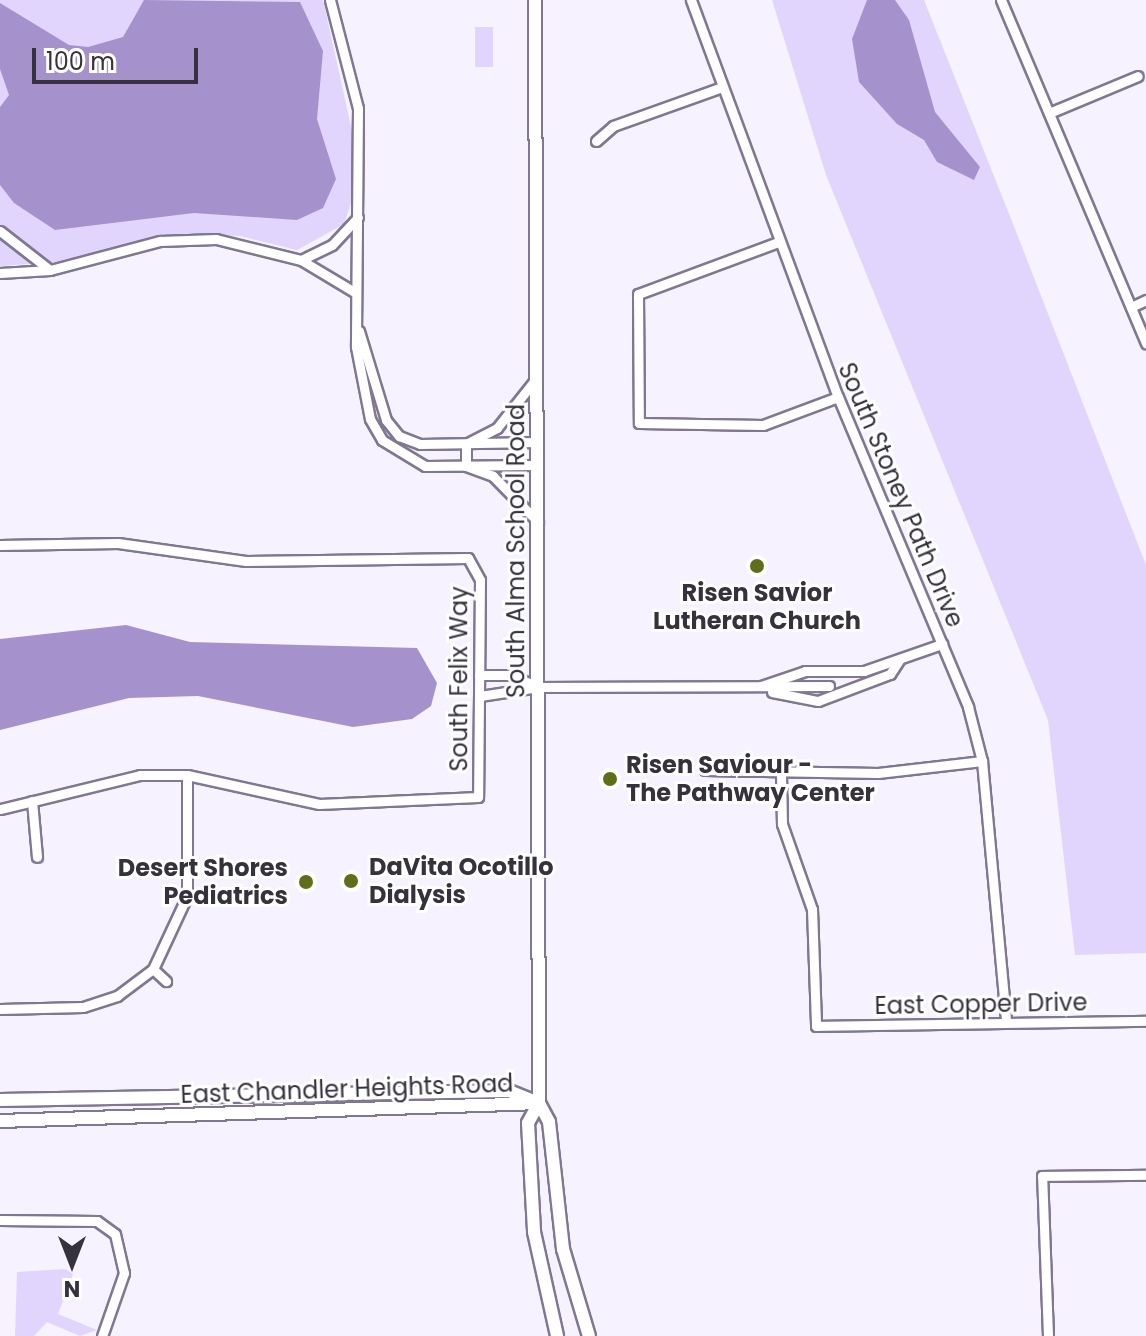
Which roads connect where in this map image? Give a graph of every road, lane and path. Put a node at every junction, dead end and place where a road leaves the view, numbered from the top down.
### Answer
1 (330, 0) edge
2 (535, 0) edge
3 (691, 0) edge
4 (1001, 0) edge
5 (1138, 76) dead end
6 (722, 87) junction
7 (1049, 113) junction
8 (596, 141) dead end
9 (358, 217) junction
10 (0, 231) edge
11 (778, 242) junction
12 (301, 260) junction
13 (50, 270) junction
14 (0, 273) edge
15 (356, 293) junction
16 (1146, 300) edge
17 (1131, 307) junction
18 (359, 331) junction
19 (1146, 344) edge
20 (537, 378) junction
21 (838, 397) junction
22 (415, 442) junction
23 (538, 442) junction
24 (466, 444) junction
25 (411, 460) junction
26 (538, 465) junction
27 (466, 466) junction
28 (538, 522) junction
29 (0, 545) edge
30 (942, 644) junction
31 (899, 660) junction
32 (479, 675) junction
33 (831, 684) junction
34 (538, 687) junction
35 (759, 687) junction
36 (480, 696) junction
37 (982, 761) junction
38 (705, 770) dead end
39 (781, 773) junction
40 (187, 775) junction
41 (32, 801) junction
42 (0, 809) edge
43 (37, 857) dead end
44 (153, 969) junction
45 (166, 981) dead end
46 (0, 1009) edge
47 (1146, 1021) edge
48 (1006, 1022) junction
49 (0, 1100) edge
50 (539, 1103) junction
51 (0, 1121) edge
52 (1146, 1175) edge
53 (0, 1220) edge
54 (102, 1336) edge
55 (557, 1336) edge
56 (589, 1336) edge
57 (1048, 1336) edge

1 - 9 street
2 - 20 main road, South Alma School Road
3 - 6 street, South Stoney Path Drive
4 - 7 street
5 - 7 street
6 - 8 street
6 - 11 street, South Stoney Path Drive
7 - 17 street
9 - 12 street
9 - 15 street
10 - 13 street
11 - 21 street, South Stoney Path Drive
11 - 21 street
12 - 13 street
12 - 15 street
13 - 14 street
15 - 18 street
16 - 17 street
17 - 19 street
18 - 22 street
18 - 25 street
20 - 23 main road, South Alma School Road
20 - 24 street
21 - 30 street, South Stoney Path Drive
22 - 24 street
22 - 25 street
23 - 24 street
23 - 26 main road, South Alma School Road
24 - 27 street
25 - 27 street
26 - 27 street
26 - 28 main road, South Alma School Road
27 - 28 street
28 - 34 main road, South Alma School Road
29 - 32 street, South Felix Way
30 - 31 street
30 - 37 street, South Stoney Path Drive
31 - 33 street
31 - 33 street
32 - 34 street
32 - 36 street, South Felix Way
33 - 35 street
33 - 35 street
34 - 35 street
34 - 36 street
34 - 50 main road, South Alma School Road
36 - 40 street, South Felix Way
37 - 39 street
37 - 48 street, South Stoney Path Drive
38 - 39 street
39 - 48 street, East Copper Drive
40 - 41 street
40 - 44 street
41 - 42 street
41 - 43 street
44 - 45 street
44 - 46 street
47 - 48 street, East Copper Drive
49 - 50 main road, East Chandler Heights Road
50 - 51 main road, East Chandler Heights Road
50 - 55 main road, South Alma School Road
50 - 56 main road, South Alma School Road
52 - 57 street
53 - 54 street

